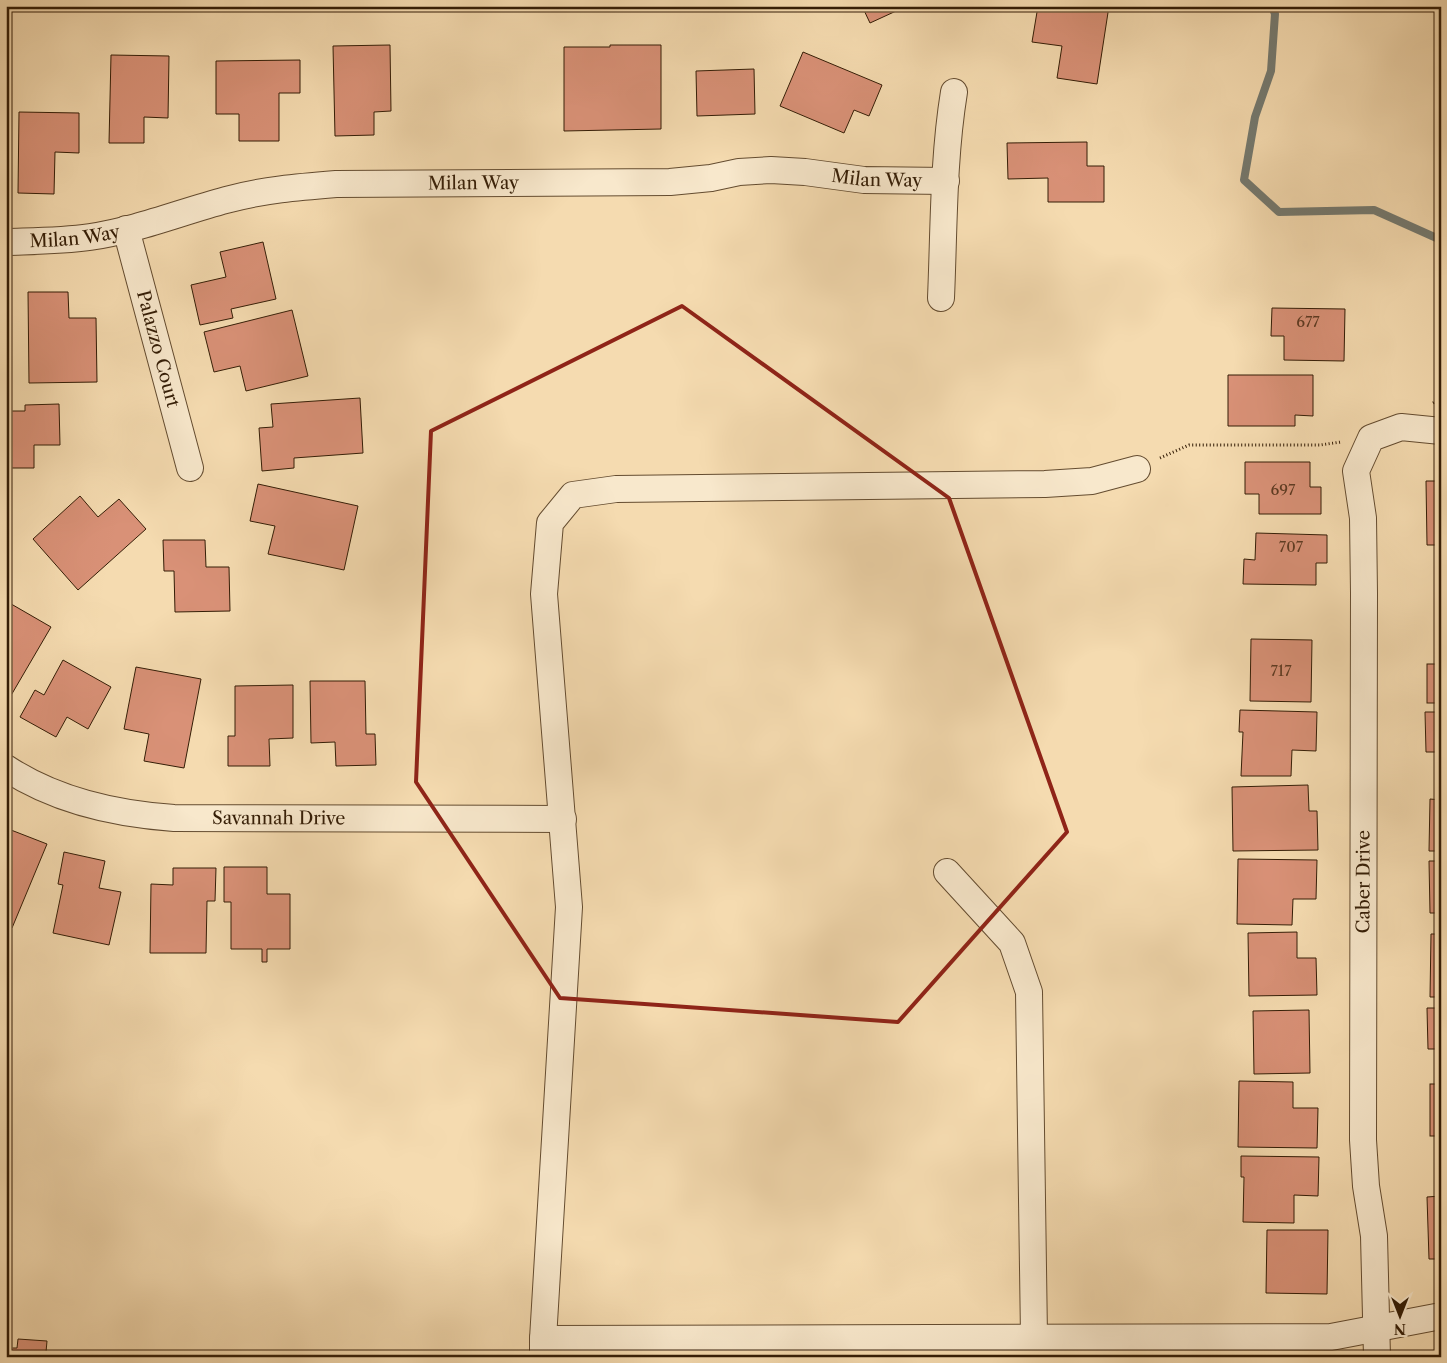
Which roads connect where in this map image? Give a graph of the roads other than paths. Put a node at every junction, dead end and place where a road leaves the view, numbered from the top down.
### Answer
1 (954, 92) dead end
2 (946, 181) junction
3 (126, 229) junction
4 (6, 242) edge
5 (941, 298) dead end
6 (1441, 431) edge
7 (190, 468) dead end
8 (1137, 469) road end
9 (6, 768) edge
10 (563, 819) junction
11 (946, 872) dead end
12 (1441, 1316) edge
13 (1376, 1329) junction
14 (1034, 1337) junction
15 (543, 1348) edge
16 (1377, 1357) edge

1 - 2 street
2 - 3 street, Milan Way
2 - 5 street
3 - 4 street, Milan Way
3 - 7 street, Palazzo Court
6 - 13 street, Caber Drive
8 - 10 street
9 - 10 street, Savannah Drive
10 - 15 street
11 - 14 street
12 - 13 street
13 - 14 street
13 - 16 street, Caber Drive
14 - 15 street

